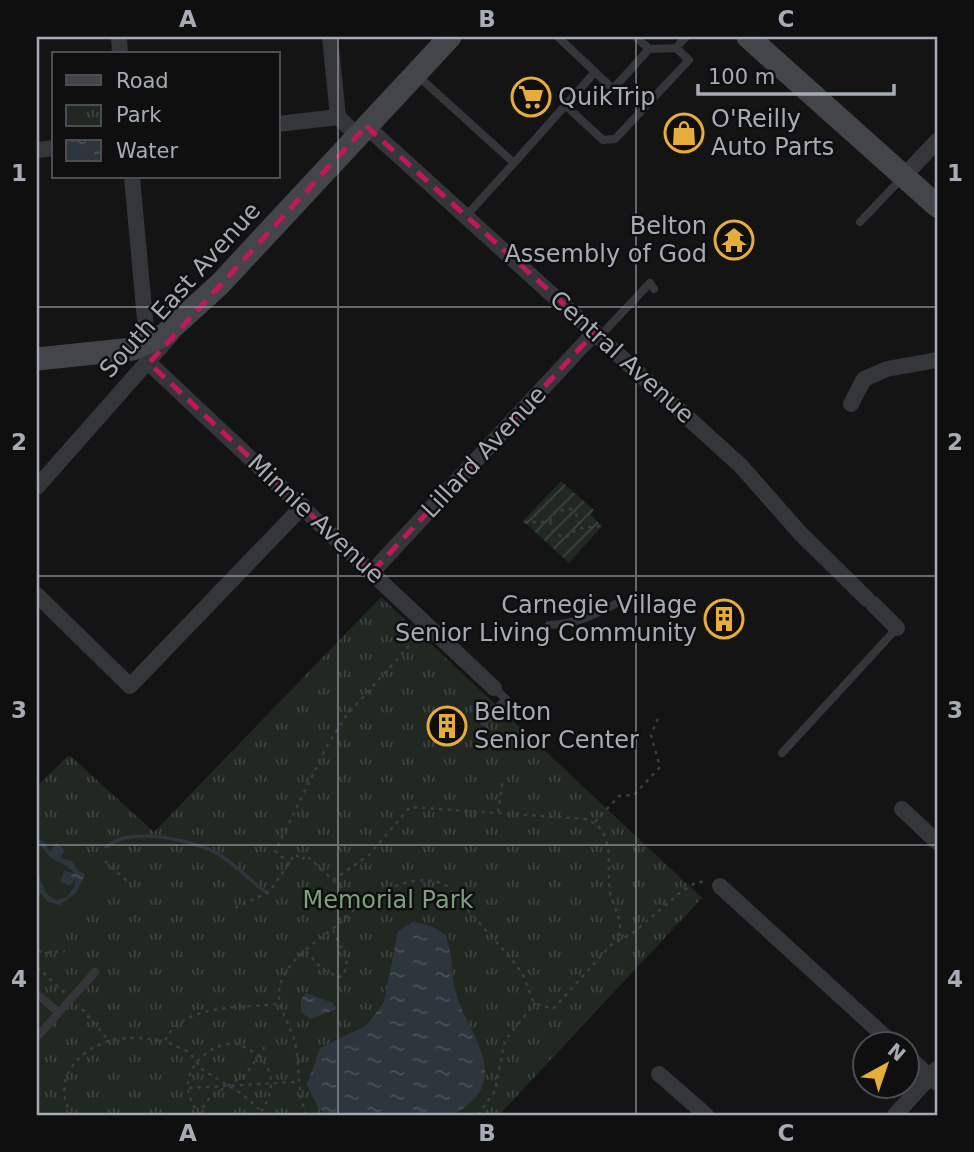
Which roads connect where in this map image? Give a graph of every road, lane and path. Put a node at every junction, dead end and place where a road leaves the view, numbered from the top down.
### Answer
1 (330, 37) edge
2 (558, 37) edge
3 (636, 37) edge
4 (687, 37) edge
5 (748, 37) edge
6 (442, 42) edge
7 (676, 48) junction
8 (649, 50) junction
9 (595, 72) junction
10 (415, 74) junction
11 (565, 106) junction
12 (338, 117) junction
13 (280, 124) edge
14 (362, 131) junction
15 (937, 141) edge
16 (514, 163) junction
17 (904, 176) junction
18 (132, 178) edge
19 (937, 206) edge
20 (466, 216) junction
21 (860, 222) dead end
22 (654, 289) dead end
23 (597, 334) junction
24 (147, 355) junction
25 (37, 359) edge
26 (937, 360) edge
27 (850, 404) dead end
28 (37, 487) edge
29 (303, 506) junction
30 (524, 522) dead end
31 (550, 522) junction
32 (602, 526) dead end
33 (579, 528) junction
34 (372, 572) junction
35 (37, 595) edge
36 (615, 604) dead end
37 (428, 625) junction
38 (549, 625) dead end
39 (897, 628) joint
40 (494, 688) joint
41 (659, 716) dead end
42 (484, 722) dead end
43 (782, 753) dead end
44 (503, 779) dead end
45 (902, 809) dead end
46 (498, 812) junction
47 (595, 822) junction
48 (937, 842) edge
49 (105, 861) dead end
50 (290, 864) junction
51 (333, 880) junction
52 (129, 883) dead end
53 (720, 886) joint
54 (358, 903) junction
55 (235, 908) dead end
56 (333, 929) junction
57 (619, 939) junction
58 (38, 951) edge
59 (65, 951) dead end
60 (306, 951) junction
61 (37, 967) edge
62 (95, 972) dead end
63 (65, 993) dead end
64 (37, 994) edge
65 (536, 1003) junction
66 (279, 1004) junction
67 (82, 1009) dead end
68 (58, 1013) junction
69 (878, 1030) edge
70 (37, 1037) edge
71 (109, 1041) junction
72 (165, 1041) junction
73 (266, 1045) dead end
74 (257, 1055) junction
75 (197, 1060) junction
76 (659, 1074) dead end
77 (935, 1077) edge
78 (297, 1082) junction
79 (271, 1084) junction
80 (229, 1086) junction
81 (187, 1088) junction
82 (260, 1114) edge
83 (72, 1115) edge
84 (200, 1115) edge
85 (268, 1115) edge
86 (275, 1115) edge
87 (306, 1115) edge
88 (478, 1115) edge
89 (706, 1115) edge
90 (895, 1115) edge

1 - 12 street
2 - 9 lane
3 - 8 lane
4 - 7 lane
5 - 17 main road
6 - 10 main road, South East Avenue
7 - 8 lane
7 - 11 lane
8 - 9 lane
9 - 11 lane
10 - 14 main road, South East Avenue
10 - 16 lane
11 - 16 lane
12 - 13 street
12 - 14 street, Central Avenue
14 - 20 street, Central Avenue
14 - 24 main road, South East Avenue
15 - 17 street
16 - 20 lane
17 - 19 main road
17 - 21 lane
18 - 24 street
20 - 23 street, Central Avenue
22 - 23 lane
23 - 34 street, Lillard Avenue
23 - 39 street, Central Avenue
24 - 25 main road
24 - 28 street, South East Avenue
24 - 29 street, Minnie Avenue
26 - 27 street
29 - 34 street, Minnie Avenue
29 - 35 street
30 - 31 path
31 - 33 path
31 - 33 path
32 - 33 path
34 - 37 street, Minnie Avenue
36 - 38 lane
37 - 40 street, Minnie Avenue
37 - 50 path
39 - 43 lane
40 - 42 lane
41 - 47 path
44 - 46 path
45 - 48 street
46 - 47 path
46 - 51 path
47 - 57 path
49 - 52 path
50 - 51 path
50 - 55 path
51 - 54 path
53 - 57 path
53 - 69 street
54 - 56 path
54 - 65 path
56 - 60 path
56 - 60 path
57 - 65 path
58 - 59 path
60 - 66 path
61 - 63 path
62 - 68 lane
64 - 68 lane
65 - 88 path
66 - 72 path
66 - 78 path
67 - 71 path
68 - 70 lane
71 - 72 path
71 - 83 path
72 - 75 path
73 - 74 path
74 - 75 path
74 - 79 path
74 - 80 path
75 - 80 path
75 - 81 path
76 - 89 street
77 - 90 street
78 - 79 path
78 - 87 path
79 - 80 path
79 - 82 path
80 - 81 path
80 - 82 path
80 - 84 path
81 - 84 path
82 - 85 path
85 - 86 path

